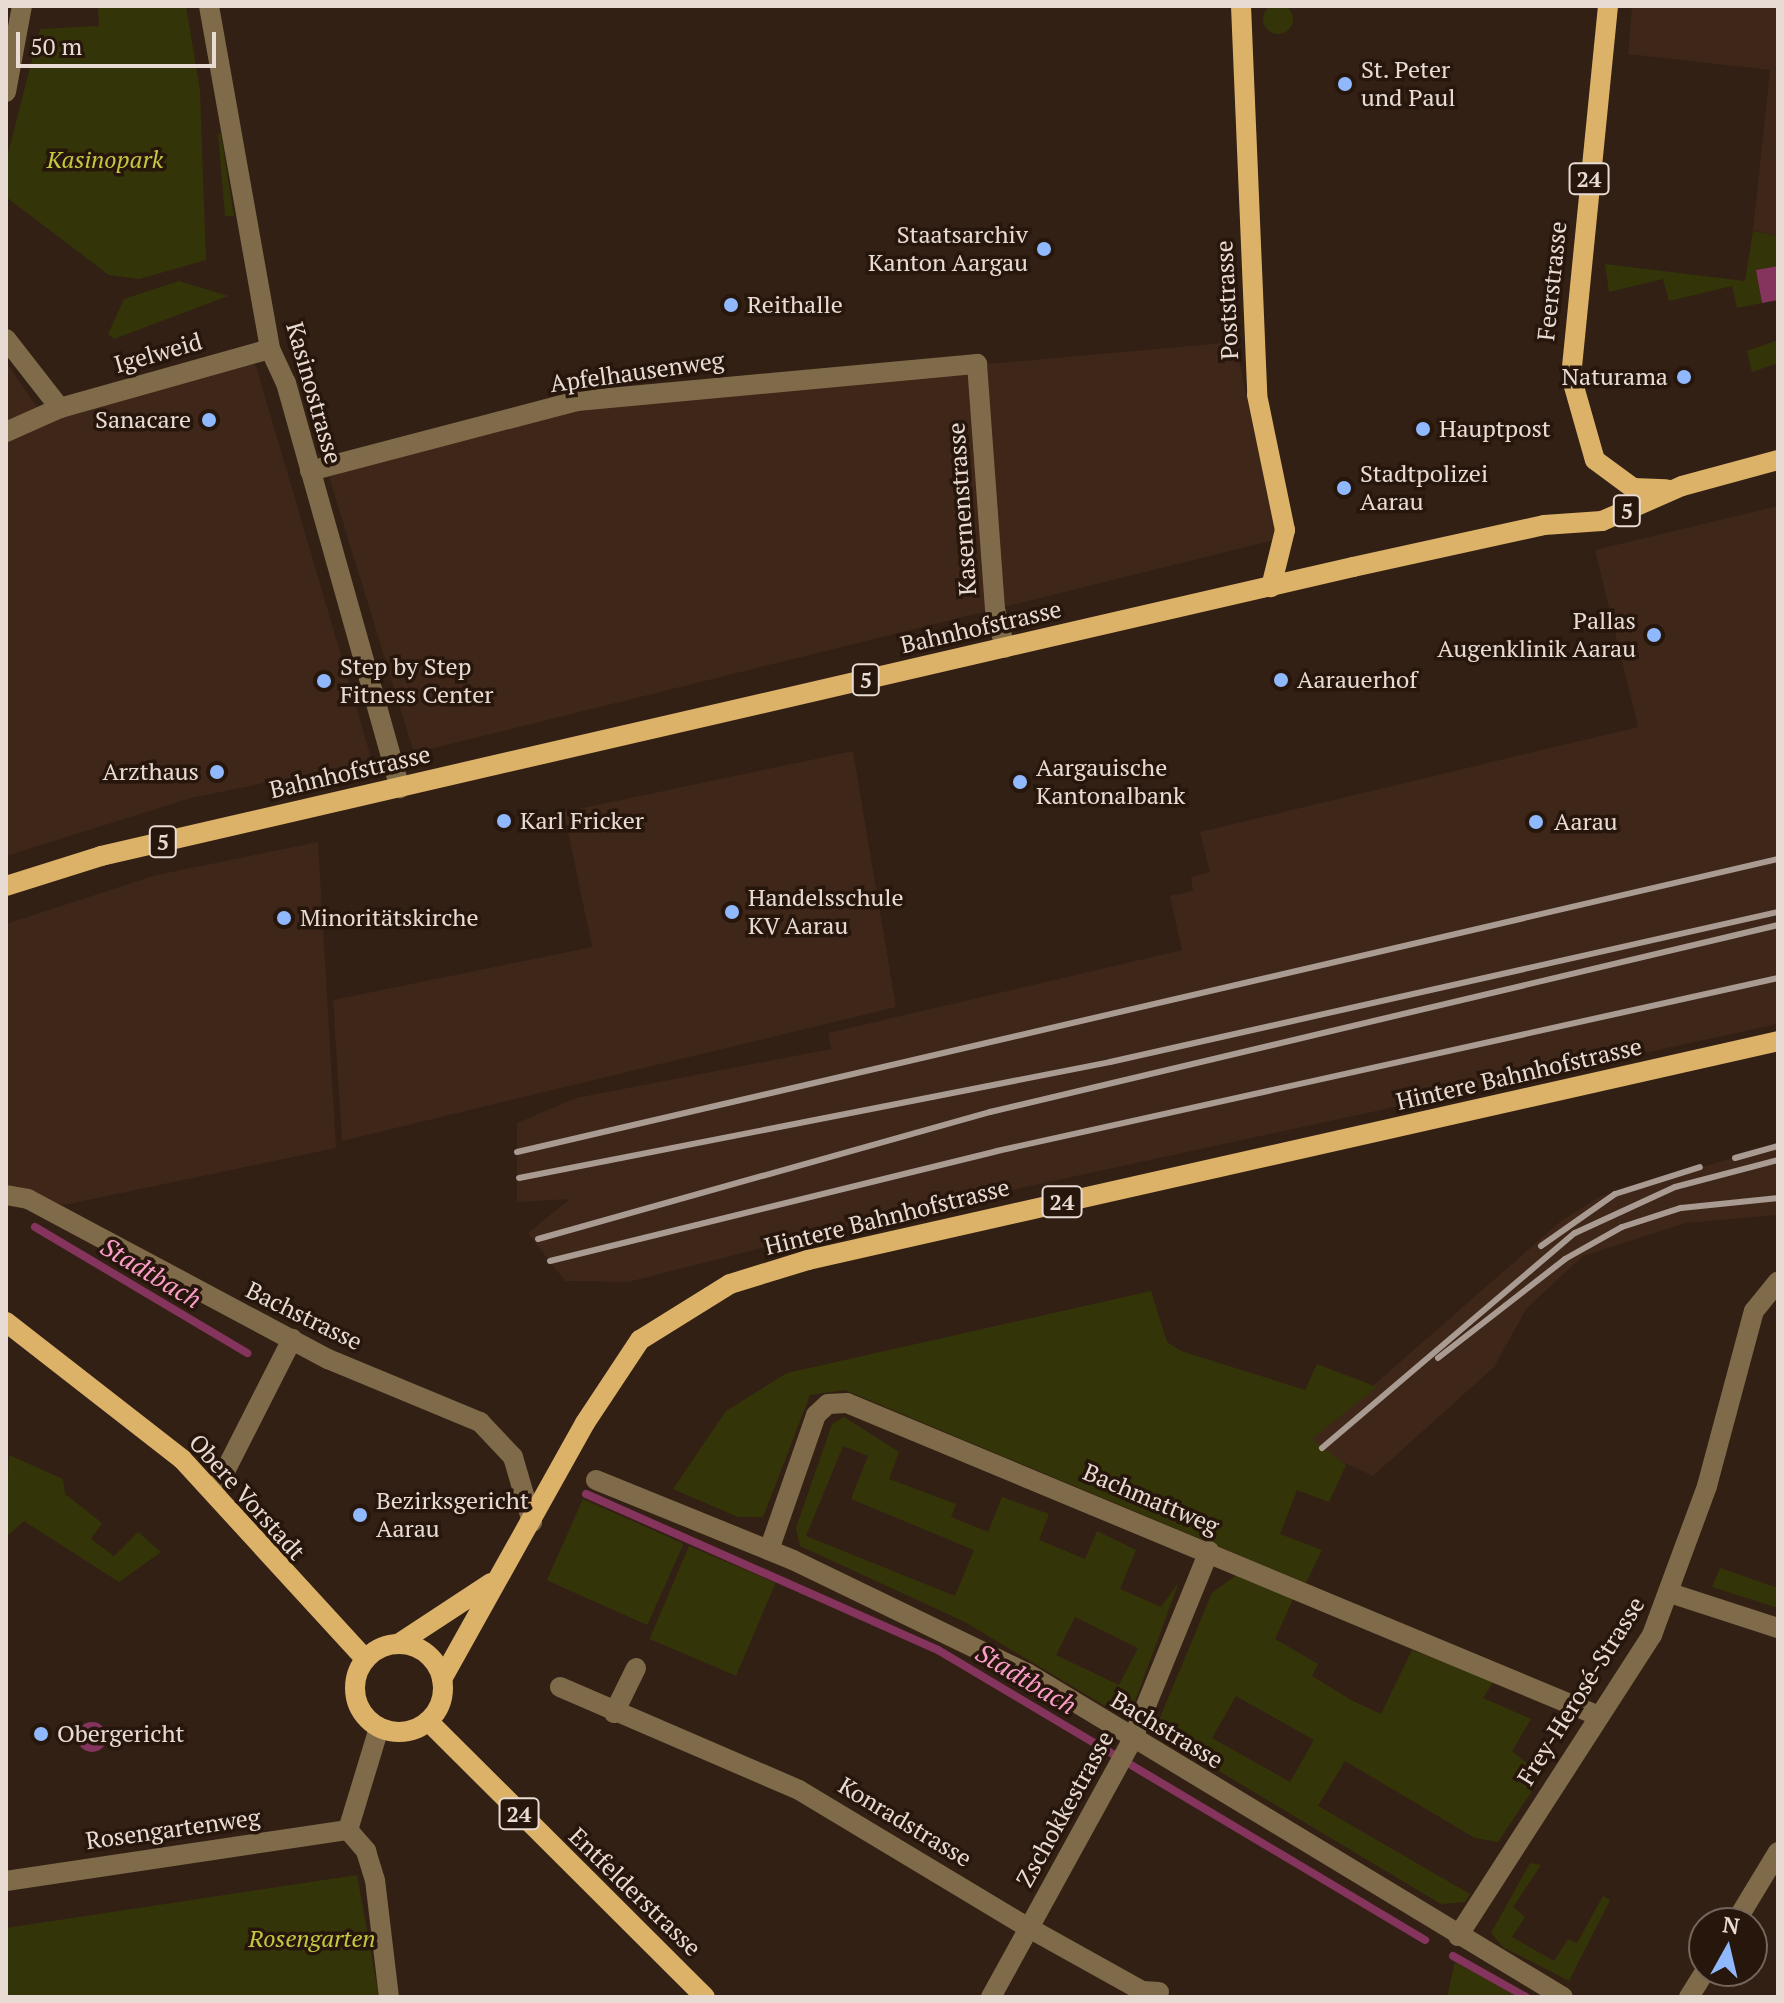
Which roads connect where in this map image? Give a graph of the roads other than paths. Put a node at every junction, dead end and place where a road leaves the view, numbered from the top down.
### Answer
1 (22, 6) edge
2 (209, 6) edge
3 (1241, 6) edge
4 (1608, 6) edge
5 (6, 92) edge
6 (10, 343) edge
7 (270, 349) junction
8 (977, 364) joint
9 (60, 408) junction
10 (6, 432) edge
11 (1778, 460) edge
12 (310, 471) junction
13 (1682, 486) junction
14 (1271, 587) junction
15 (1005, 648) junction
16 (400, 788) junction
17 (6, 886) edge
18 (1778, 1041) edge
19 (6, 1195) edge
20 (1778, 1281) edge
21 (6, 1322) edge
22 (292, 1339) junction
23 (596, 1480) dead end
24 (214, 1493) junction
25 (532, 1522) junction
26 (769, 1550) junction
27 (1209, 1551) junction
28 (494, 1580) junction
29 (1670, 1593) junction
30 (1778, 1628) edge
31 (398, 1644) junction
32 (365, 1659) junction
33 (636, 1668) dead end
34 (442, 1679) junction
35 (560, 1687) dead end
36 (614, 1713) junction
37 (1599, 1716) junction
38 (428, 1721) junction
39 (379, 1728) junction
40 (1124, 1756) junction
41 (348, 1830) junction
42 (1778, 1852) edge
43 (6, 1881) edge
44 (1745, 1907) edge
45 (1029, 1928) junction
46 (1458, 1936) junction
47 (1159, 1992) dead end
48 (389, 1997) edge
49 (705, 1997) edge
50 (991, 1997) edge
51 (1563, 1997) edge

1 - 5 street
2 - 7 street, Kasinostrasse
3 - 14 main road, Poststrasse
4 - 13 main road, Feerstrasse / 24
6 - 9 street
7 - 9 street, Igelweid
7 - 12 street, Kasinostrasse
8 - 12 street, Apfelhausenweg
8 - 15 street, Kasernenstrasse
9 - 10 street, Igelweid
11 - 13 main road, Bahnhofstrasse / 5
12 - 16 street, Kasinostrasse
13 - 14 main road, Bahnhofstrasse / 5
14 - 15 main road, Bahnhofstrasse / 5
15 - 16 main road, Bahnhofstrasse / 5
16 - 17 main road, Bahnhofstrasse / 5
18 - 25 main road, Hintere Bahnhofstrasse / 24
19 - 22 street, Bachstrasse
20 - 29 street, Frey-Herosé-Strasse
21 - 24 main road, Obere Vorstadt
22 - 24 street
22 - 25 street, Bachstrasse
23 - 26 street, Bachstrasse
24 - 32 main road, Obere Vorstadt
25 - 28 main road, Hintere Bahnhofstrasse / 24
26 - 27 street, Bachmattweg
26 - 40 street, Bachstrasse
27 - 37 street, Bachmattweg
27 - 40 street, Zschokkestrasse
28 - 31 main road
28 - 34 main road, Hintere Bahnhofstrasse / 24
29 - 30 street
29 - 37 street, Frey-Herosé-Strasse
31 - 32 main road
31 - 34 main road
32 - 39 main road
33 - 36 street
34 - 38 main road
35 - 36 street, Konradstrasse
36 - 45 street, Konradstrasse
37 - 46 street, Frey-Herosé-Strasse
38 - 39 main road
38 - 49 main road, Entfelderstrasse / 24
39 - 41 street
40 - 45 street, Zschokkestrasse
40 - 46 street, Bachstrasse
41 - 43 street, Rosengartenweg
41 - 48 street
42 - 44 street
45 - 47 street, Konradstrasse
45 - 50 street, Zschokkestrasse
46 - 51 street, Bachstrasse

